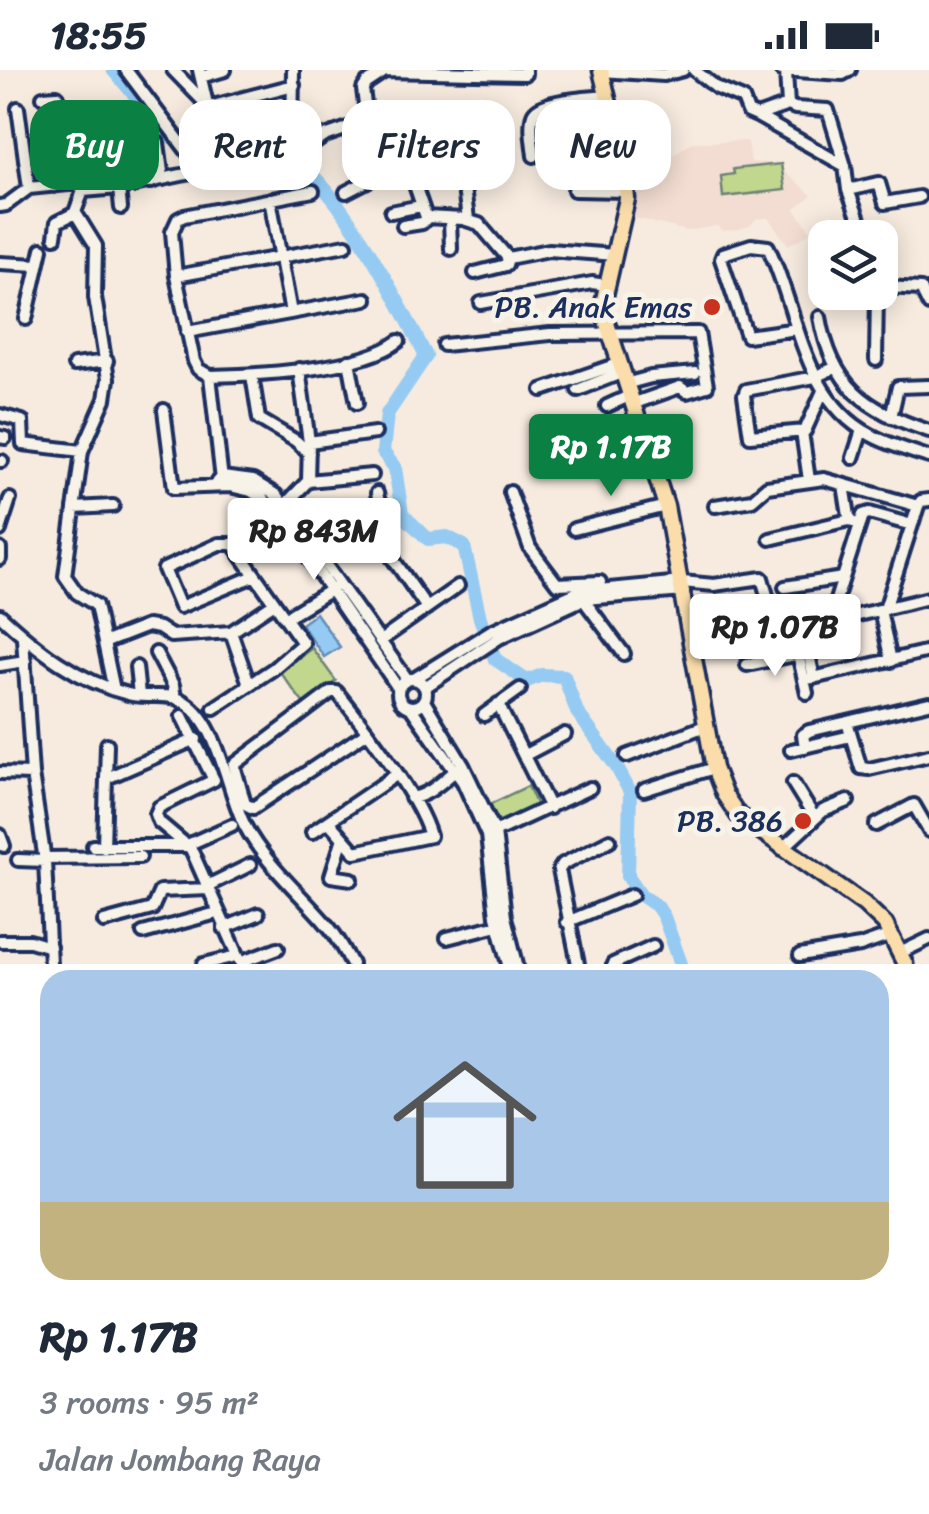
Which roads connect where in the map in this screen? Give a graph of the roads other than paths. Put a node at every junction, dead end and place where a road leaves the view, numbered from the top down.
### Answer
1 (126, 70) edge
2 (173, 70) edge
3 (225, 70) edge
4 (293, 70) edge
5 (385, 70) edge
6 (682, 70) edge
7 (694, 70) edge
8 (850, 70) edge
9 (601, 71) edge
10 (784, 71) edge
11 (452, 72) edge
12 (525, 72) edge
13 (200, 73) edge
14 (371, 74) edge
15 (294, 84) junction
16 (608, 96) junction
17 (43, 97) dead end
18 (58, 100) edge
19 (202, 100) edge
20 (207, 100) edge
21 (231, 100) edge
22 (293, 100) edge
23 (364, 100) edge
24 (609, 100) edge
25 (788, 105) junction
26 (18, 108) dead end
27 (757, 116) junction
28 (179, 142) edge
29 (534, 156) dead end
30 (845, 166) junction
31 (29, 188) joint
32 (79, 190) edge
33 (119, 190) edge
34 (350, 190) edge
35 (416, 190) edge
36 (464, 190) edge
37 (574, 190) dead end
38 (848, 190) junction
39 (313, 191) dead end
40 (627, 191) joint
41 (346, 192) dead end
42 (918, 197) dead end
43 (270, 199) junction
44 (0, 206) edge
45 (421, 206) junction
46 (121, 208) dead end
47 (391, 212) dead end
48 (75, 214) junction
49 (428, 218) junction
50 (450, 218) junction
51 (468, 219) junction
52 (859, 220) edge
53 (403, 226) dead end
54 (54, 237) dead end
55 (346, 245) dead end
56 (42, 249) dead end
57 (452, 249) dead end
58 (615, 255) junction
59 (280, 256) junction
60 (508, 258) junction
61 (0, 263) edge
62 (38, 266) junction
63 (475, 273) dead end
64 (176, 276) junction
65 (606, 285) junction
66 (898, 288) edge
67 (366, 299) dead end
68 (481, 303) dead end
69 (929, 304) edge
70 (879, 310) edge
71 (291, 313) junction
72 (820, 317) dead end
73 (26, 320) dead end
74 (797, 329) junction
75 (187, 332) junction
76 (608, 332) junction
77 (399, 341) dead end
78 (444, 345) dead end
79 (876, 360) dead end
80 (107, 361) junction
81 (349, 361) junction
82 (74, 365) dead end
83 (834, 368) junction
84 (300, 369) junction
85 (695, 373) dead end
86 (252, 375) junction
87 (210, 376) junction
88 (663, 377) junction
89 (815, 377) junction
90 (625, 384) junction
91 (929, 386) edge
92 (542, 390) dead end
93 (578, 390) dead end
94 (668, 391) junction
95 (823, 391) junction
96 (357, 403) dead end
97 (607, 406) dead end
98 (164, 410) dead end
99 (0, 414) edge
100 (891, 417) junction
101 (862, 430) junction
102 (929, 431) edge
103 (802, 432) junction
104 (375, 433) dead end
105 (309, 448) junction
106 (82, 451) junction
107 (853, 458) dead end
108 (929, 458) edge
109 (372, 475) dead end
110 (809, 480) junction
111 (308, 482) junction
112 (220, 483) junction
113 (844, 485) junction
114 (510, 492) dead end
115 (376, 493) dead end
116 (10, 499) dead end
117 (924, 503) edge
118 (112, 506) dead end
119 (666, 506) junction
120 (715, 506) dead end
121 (74, 508) junction
122 (280, 509) junction
123 (366, 520) junction
124 (854, 522) junction
125 (338, 525) dead end
126 (912, 526) junction
127 (574, 529) dead end
128 (0, 530) edge
129 (770, 538) dead end
130 (0, 549) edge
131 (0, 559) edge
132 (254, 576) junction
133 (843, 578) junction
134 (682, 583) junction
135 (458, 586) dead end
136 (785, 587) dead end
137 (335, 588) junction
138 (581, 596) junction
139 (929, 598) edge
140 (273, 604) junction
141 (427, 608) junction
142 (771, 609) dead end
143 (882, 610) junction
144 (0, 615) edge
145 (286, 618) junction
146 (231, 632) junction
147 (493, 636) junction
148 (23, 638) junction
149 (106, 642) junction
150 (380, 642) junction
151 (929, 651) edge
152 (156, 653) dead end
153 (624, 654) dead end
154 (25, 660) junction
155 (891, 660) junction
156 (746, 664) dead end
157 (0, 666) edge
158 (136, 667) dead end
159 (809, 679) junction
160 (406, 682) junction
161 (249, 684) junction
162 (425, 687) junction
163 (520, 689) dead end
164 (114, 690) junction
165 (807, 694) dead end
166 (139, 696) junction
167 (175, 698) junction
168 (424, 701) junction
169 (929, 703) edge
170 (498, 704) junction
171 (214, 708) dead end
172 (411, 708) junction
173 (484, 715) dead end
174 (182, 716) dead end
175 (848, 722) junction
176 (705, 726) junction
177 (366, 733) junction
178 (565, 734) dead end
179 (850, 736) junction
180 (196, 738) junction
181 (107, 744) dead end
182 (805, 747) junction
183 (792, 750) dead end
184 (929, 754) edge
185 (524, 755) junction
186 (627, 756) dead end
187 (714, 768) junction
188 (456, 771) junction
189 (0, 773) edge
190 (32, 774) junction
191 (396, 775) junction
192 (107, 778) junction
193 (792, 783) dead end
194 (590, 788) dead end
195 (644, 790) dead end
196 (413, 798) junction
197 (848, 801) dead end
198 (550, 808) junction
199 (814, 817) junction
200 (328, 821) junction
201 (160, 822) junction
202 (232, 825) dead end
203 (876, 825) dead end
204 (929, 831) edge
205 (312, 832) dead end
206 (491, 834) junction
207 (610, 840) dead end
208 (342, 841) junction
209 (185, 846) junction
210 (152, 847) junction
211 (782, 848) junction
212 (140, 857) dead end
213 (44, 859) junction
214 (18, 860) dead end
215 (250, 865) dead end
216 (352, 878) dead end
217 (208, 888) junction
218 (632, 895) dead end
219 (216, 913) junction
220 (258, 914) dead end
221 (104, 922) dead end
222 (567, 922) junction
223 (498, 925) junction
224 (224, 928) junction
225 (143, 933) dead end
226 (891, 935) junction
227 (447, 938) dead end
228 (929, 940) edge
229 (0, 941) edge
230 (654, 946) dead end
231 (50, 947) junction
232 (278, 948) dead end
233 (800, 956) dead end
234 (903, 958) edge
235 (240, 961) edge
236 (50, 964) edge
237 (204, 964) edge
238 (352, 964) edge
239 (509, 964) edge
240 (517, 964) edge
241 (578, 964) edge
242 (613, 964) edge

1 - 28 street
2 - 19 street
3 - 13 street
4 - 15 street
5 - 11 street
5 - 14 street
6 - 9 street
7 - 27 street
8 - 10 street
9 - 16 main road
10 - 25 street
11 - 12 street
13 - 20 street
14 - 23 street
15 - 21 street
15 - 22 street
16 - 24 main road
16 - 29 street
17 - 18 street
25 - 27 street
25 - 30 street
26 - 31 street
27 - 30 street
30 - 38 street
31 - 44 street
32 - 48 street
33 - 46 street
34 - 41 street
35 - 45 street
36 - 51 street
37 - 40 street
38 - 42 street
38 - 52 street
39 - 43 street
40 - 58 main road
43 - 59 street
43 - 64 street
45 - 47 street
45 - 49 street
48 - 54 street
48 - 80 street
49 - 50 street
49 - 53 street
50 - 51 street
50 - 57 street
51 - 60 street
55 - 59 street
56 - 62 street
58 - 60 street
58 - 65 main road
59 - 64 street
59 - 71 street
60 - 63 street
61 - 62 street
62 - 73 street
64 - 75 street
65 - 68 street
65 - 76 main road
66 - 69 street
67 - 71 street
70 - 79 street
71 - 75 street
72 - 83 street
74 - 74 street
74 - 89 street
75 - 87 street
76 - 78 street
76 - 90 main road
76 - 94 street
77 - 81 street
80 - 82 street
80 - 106 street
81 - 84 street
81 - 96 street
83 - 89 street
83 - 100 street
84 - 86 street
84 - 105 street
85 - 88 street
86 - 87 street
86 - 105 street
87 - 112 street
88 - 90 street
88 - 94 street
89 - 95 street
89 - 103 street
90 - 92 street
90 - 93 street
90 - 94 street
90 - 97 street
90 - 119 main road
91 - 100 street
95 - 101 street
95 - 103 street
98 - 112 street
99 - 106 street
100 - 102 street
101 - 107 street
101 - 108 street
103 - 110 street
104 - 105 street
105 - 111 street
106 - 121 street
109 - 111 street
110 - 113 street
110 - 120 street
111 - 122 street
112 - 122 street
113 - 117 street
113 - 124 street
114 - 134 street
115 - 123 street
116 - 128 street
117 - 126 street
118 - 121 street
119 - 127 street
119 - 134 main road
121 - 149 street
122 - 137 street
123 - 125 street
123 - 141 street
124 - 126 street
124 - 129 street
124 - 133 street
126 - 143 street
130 - 131 street
132 - 132 street
132 - 140 street
133 - 136 street
133 - 143 street
134 - 138 street
134 - 142 street
134 - 176 main road
135 - 141 street
137 - 145 street
137 - 150 street
137 - 160 street
138 - 147 street
138 - 153 street
139 - 143 street
140 - 145 street
140 - 146 street
141 - 150 street
143 - 155 street
144 - 148 street
145 - 161 street
146 - 149 street
146 - 161 street
147 - 160 street
147 - 162 street
148 - 154 street
148 - 164 street
149 - 164 street
150 - 160 street
151 - 155 street
152 - 167 street
154 - 157 street
154 - 190 street
155 - 159 street
156 - 159 street
158 - 166 street
159 - 165 street
160 - 162 street
160 - 172 street
161 - 171 street
162 - 168 street
163 - 170 street
164 - 166 street
166 - 167 street
167 - 238 street
168 - 172 street
168 - 188 street
169 - 175 street
170 - 173 street
170 - 185 street
172 - 188 street
174 - 180 street
175 - 179 street
175 - 182 street
176 - 186 street
176 - 187 main road
177 - 177 street
177 - 191 street
178 - 185 street
179 - 182 street
179 - 184 street
180 - 192 street
180 - 201 street
181 - 192 street
182 - 183 street
185 - 198 street
187 - 195 street
187 - 211 main road
188 - 196 street
188 - 206 street
189 - 190 street
190 - 213 street
191 - 196 street
191 - 200 street
192 - 210 street
193 - 199 street
194 - 198 street
196 - 208 street
197 - 199 street
198 - 206 street
199 - 211 street
200 - 205 street
200 - 208 street
201 - 209 street
201 - 210 street
202 - 209 street
203 - 204 street
206 - 223 street
206 - 240 street
207 - 222 street
208 - 216 street
209 - 210 street
209 - 217 street
211 - 226 main road
212 - 213 street
213 - 214 street
213 - 231 street
215 - 217 street
217 - 219 street
217 - 221 street
218 - 222 street
219 - 224 street
219 - 225 street
220 - 224 street
222 - 241 street
223 - 227 street
223 - 239 street
224 - 235 street
226 - 233 street
226 - 234 main road
228 - 234 street
229 - 231 street
230 - 242 street
231 - 236 street
232 - 235 street
235 - 237 street

